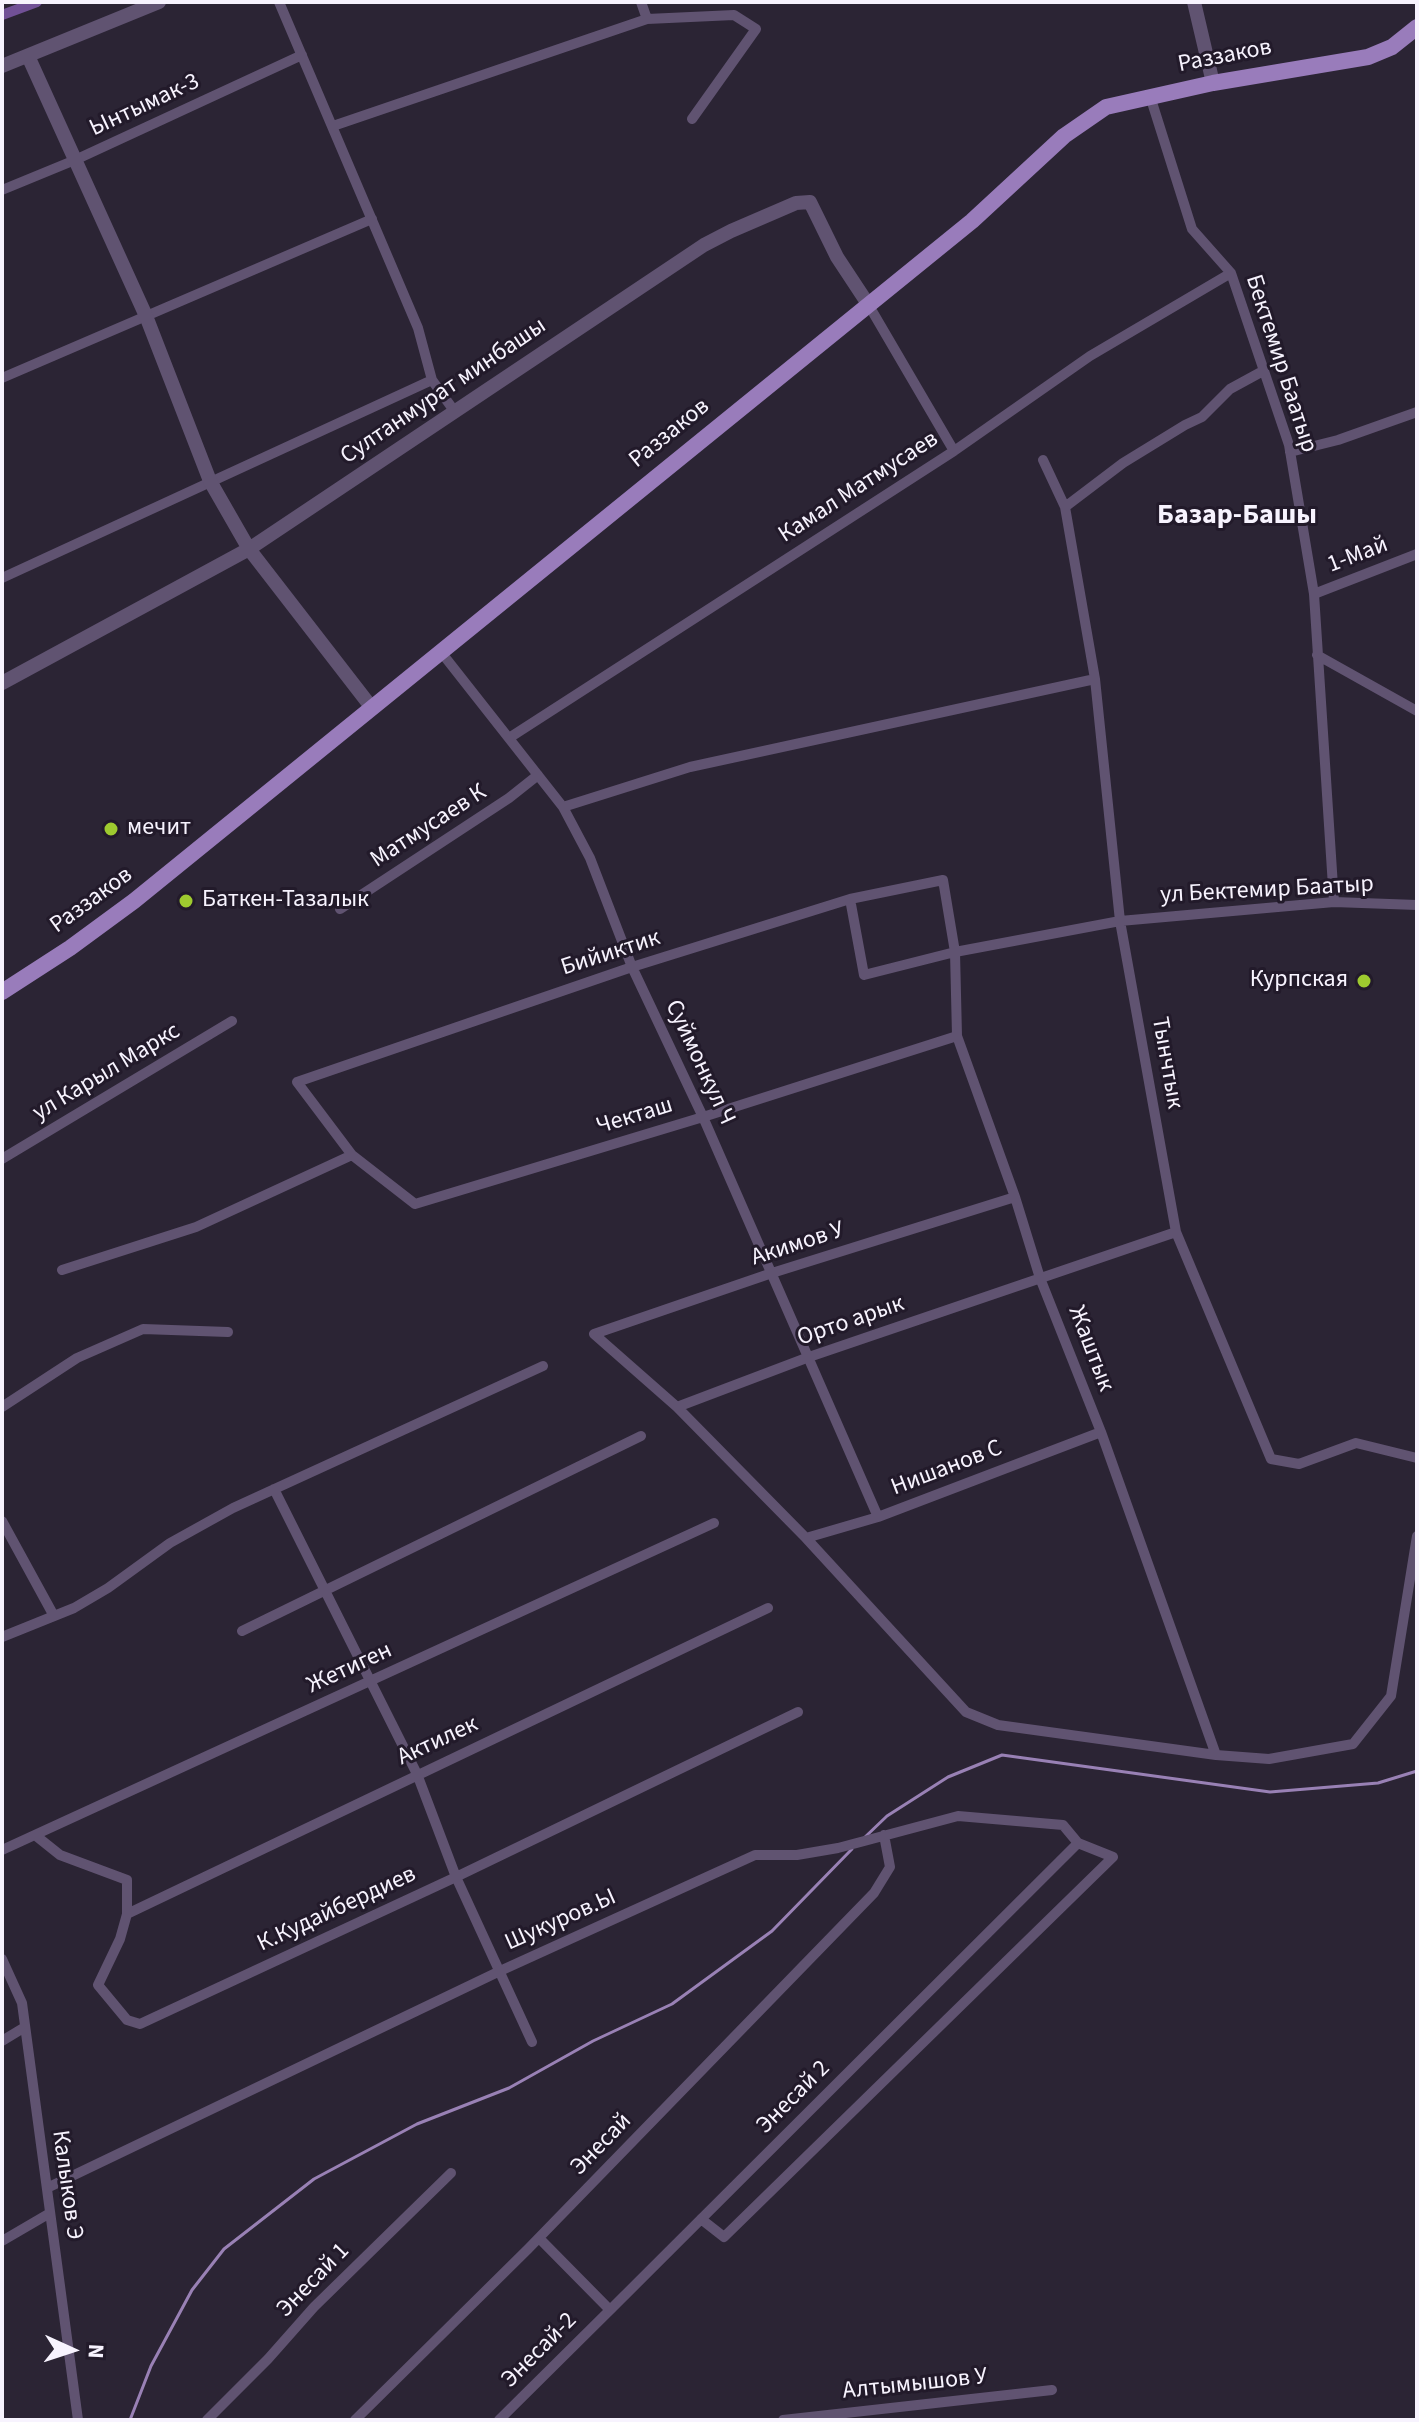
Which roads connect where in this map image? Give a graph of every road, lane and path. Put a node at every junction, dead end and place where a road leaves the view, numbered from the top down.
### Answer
1 (159, 2) edge
2 (279, 2) edge
3 (641, 2) edge
4 (1194, 2) edge
5 (647, 19) junction
6 (1417, 27) edge
7 (302, 55) junction
8 (28, 56) junction
9 (2, 66) edge
10 (1213, 83) junction
11 (1150, 96) junction
12 (692, 119) dead end
13 (333, 126) junction
14 (75, 160) junction
15 (2, 190) edge
16 (372, 219) junction
17 (1231, 273) junction
18 (868, 304) junction
19 (146, 316) junction
20 (1263, 371) junction
21 (2, 378) edge
22 (432, 380) junction
23 (455, 412) junction
24 (1417, 412) edge
25 (954, 451) junction
26 (1290, 452) junction
27 (1043, 460) dead end
28 (210, 481) junction
29 (1065, 507) junction
30 (249, 549) junction
31 (1417, 554) edge
32 (2, 578) edge
33 (1314, 594) junction
34 (441, 652) junction
35 (1317, 655) junction
36 (1095, 679) junction
37 (2, 683) edge
38 (372, 708) junction
39 (1417, 711) edge
40 (509, 738) junction
41 (538, 775) junction
42 (563, 807) junction
43 (943, 880) joint
44 (850, 899) junction
45 (1334, 902) junction
46 (1417, 905) edge
47 (340, 909) dead end
48 (1120, 921) junction
49 (955, 952) junction
50 (632, 967) junction
51 (2, 992) edge
52 (232, 1021) dead end
53 (957, 1036) junction
54 (703, 1117) junction
55 (352, 1155) junction
56 (2, 1159) edge
57 (1015, 1197) junction
58 (1176, 1232) junction
59 (62, 1270) dead end
60 (772, 1273) junction
61 (1040, 1278) junction
62 (228, 1332) dead end
63 (809, 1357) junction
64 (543, 1366) dead end
65 (2, 1407) edge
66 (677, 1407) junction
67 (1101, 1432) junction
68 (641, 1436) dead end
69 (1417, 1458) edge
70 (274, 1489) junction
71 (878, 1517) junction
72 (2, 1521) edge
73 (714, 1523) dead end
74 (1417, 1536) edge
75 (806, 1538) junction
76 (326, 1590) junction
77 (768, 1608) dead end
78 (54, 1616) junction
79 (242, 1631) dead end
80 (2, 1637) edge
81 (371, 1682) junction
82 (798, 1712) dead end
83 (1216, 1755) junction
84 (417, 1774) junction
85 (35, 1835) junction
86 (884, 1835) junction
87 (1078, 1843) junction
88 (2, 1850) edge
89 (456, 1877) junction
90 (127, 1914) junction
91 (2, 1959) edge
92 (500, 1971) junction
93 (25, 2027) junction
94 (2, 2041) edge
95 (532, 2042) dead end
96 (451, 2173) dead end
97 (47, 2188) junction
98 (50, 2213) junction
99 (701, 2219) junction
100 (539, 2238) junction
101 (2, 2241) edge
102 (610, 2310) junction
103 (1052, 2390) dead end
104 (78, 2420) edge
105 (207, 2420) edge
106 (355, 2420) edge
107 (499, 2420) edge
108 (783, 2420) edge

1 - 8 street
2 - 7 street
3 - 5 street
4 - 10 street
5 - 12 street
5 - 13 street
6 - 10 main road, Раззаков
7 - 13 street
7 - 14 street, Ынтымак-3
8 - 9 street
8 - 14 street
10 - 11 main road, Раззаков
11 - 17 street, Бектемир Баатыр
11 - 18 main road, Раззаков
13 - 16 street
14 - 15 street, Ынтымак-3
14 - 19 street
16 - 19 street
16 - 22 street
17 - 20 street, Бектемир Баатыр
17 - 25 street, Камал Матмусаев
18 - 23 street, Султанмурат минбашы
18 - 25 street
18 - 34 main road, Раззаков
19 - 21 street
19 - 28 street
20 - 26 street, Бектемир Баатыр
20 - 29 street
22 - 23 street
22 - 28 street
23 - 30 street, Султанмурат минбашы
24 - 26 street
25 - 40 street, Камал Матмусаев
26 - 33 street, Бектемир Баатыр
27 - 29 street, Тынчтык
28 - 30 street
28 - 32 street
29 - 36 street, Тынчтык
30 - 37 street, Султанмурат минбашы
30 - 38 street
31 - 33 street, 1-Май
33 - 35 street, Бектемир Баатыр
34 - 38 main road, Раззаков
34 - 40 street, Суймонкул Ч
35 - 39 street
35 - 45 street, Бектемир Баатыр
36 - 42 street
36 - 48 street, Тынчтык
38 - 51 main road, Раззаков
40 - 41 street, Суймонкул Ч
41 - 42 street, Суймонкул Ч
41 - 47 street, Матмусаев К
42 - 50 street, Суймонкул Ч
43 - 44 street, Бийиктик
43 - 49 street, Жаштык
44 - 49 street, ул Бектемир Баатыр
44 - 50 street, Бийиктик
45 - 46 street, ул Бектемир Баатыр
45 - 48 street, ул Бектемир Баатыр
48 - 49 street, ул Бектемир Баатыр
48 - 58 street, Тынчтык
49 - 53 street, Жаштык
50 - 54 street, Суймонкул Ч
50 - 55 street, Бийиктик
52 - 56 street, ул Карыл Маркс
53 - 54 street, Чекташ
53 - 57 street, Жаштык
54 - 55 street, Чекташ
54 - 60 street, Суймонкул Ч
55 - 59 street
57 - 60 street, Акимов У
57 - 61 street, Жаштык
58 - 61 street, Орто арык
58 - 69 street, Тынчтык
60 - 63 street, Суймонкул Ч
60 - 66 street, Акимов У
61 - 63 street, Орто арык
61 - 67 street, Жаштык
62 - 65 street
63 - 66 street, Орто арык
63 - 71 street, Суймонкул Ч
64 - 70 street
66 - 75 street
67 - 71 street, Нишанов С
67 - 83 street, Жаштык
68 - 76 street
70 - 76 street
70 - 78 street
71 - 75 street, Нишанов С
72 - 78 street
73 - 81 street, Жетиген
74 - 83 street
75 - 83 street
76 - 79 street
76 - 81 street
77 - 84 street, Актилек
78 - 80 street
81 - 84 street
81 - 85 street, Жетиген
82 - 89 street, К.Кудайбердиев
84 - 89 street
84 - 90 street, Актилек
85 - 88 street, Жетиген
85 - 90 street, К.Кудайбердиев
86 - 87 street, Шукуров.Ы
86 - 92 street, Шукуров.Ы
86 - 100 street, Энесай
87 - 99 street, Энесай 2
87 - 99 street, Шукуров.Ы
89 - 90 street, К.Кудайбердиев
89 - 92 street
91 - 93 street, Калыков Э
92 - 95 street
92 - 97 street, Шукуров.Ы
93 - 94 street
93 - 97 street, Калыков Э
96 - 105 street, Энесай 1
97 - 98 street, Калыков Э
98 - 101 street
98 - 104 street, Калыков Э
99 - 102 street, Энесай 2
100 - 102 street
100 - 106 street, Энесай
102 - 107 street, Энесай-2
103 - 108 street, Алтымышов У

